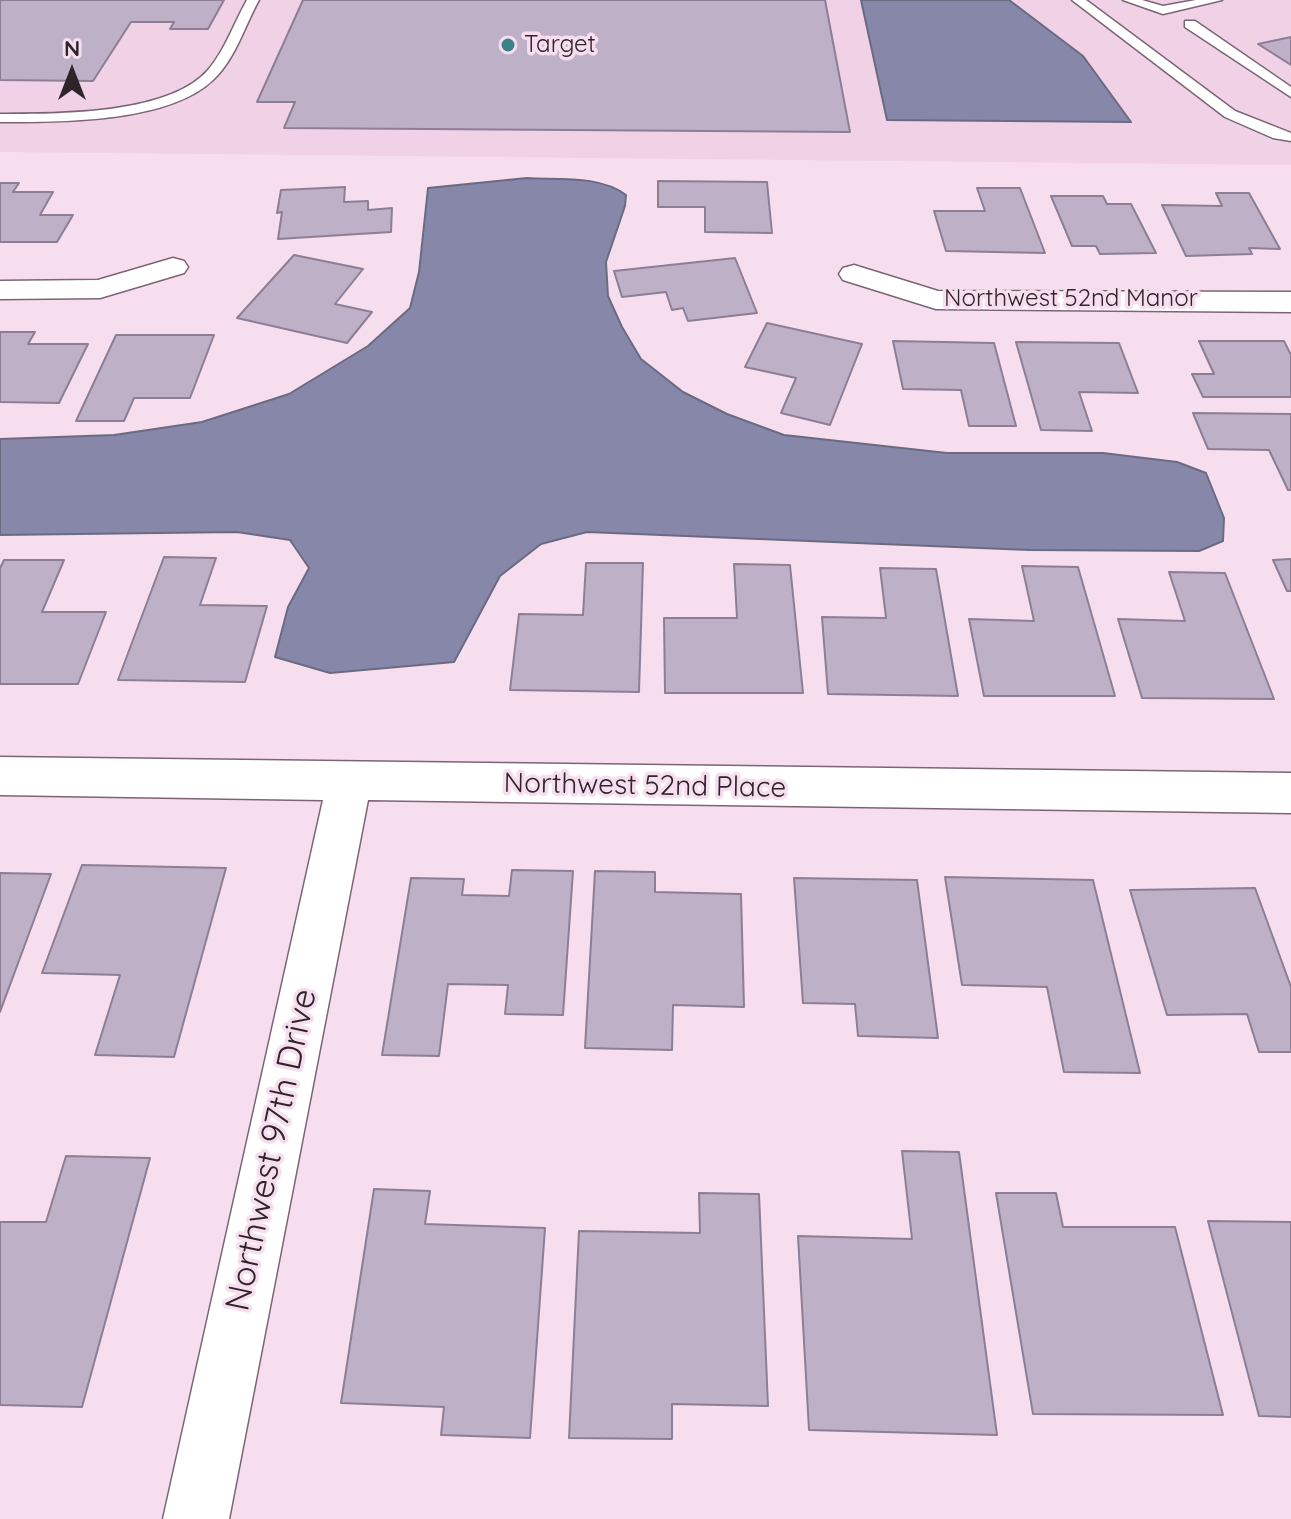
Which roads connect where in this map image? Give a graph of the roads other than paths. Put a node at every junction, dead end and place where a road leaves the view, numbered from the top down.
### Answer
1 (253, 0) edge
2 (1078, 0) edge
3 (1129, 0) edge
4 (1216, 0) edge
5 (1190, 24) dead end
6 (1291, 93) edge
7 (0, 118) edge
8 (1291, 137) edge
9 (173, 267) dead end
10 (854, 274) dead end
11 (0, 290) edge
12 (1291, 302) edge
13 (0, 776) edge
14 (349, 782) junction
15 (1291, 793) edge
16 (196, 1519) edge

1 - 7 lane
2 - 8 lane
3 - 4 lane
5 - 6 lane
9 - 11 street
10 - 12 street, Northwest 52nd Manor
13 - 14 street, Northwest 52nd Place
14 - 15 street, Northwest 52nd Place
14 - 16 street, Northwest 97th Drive

